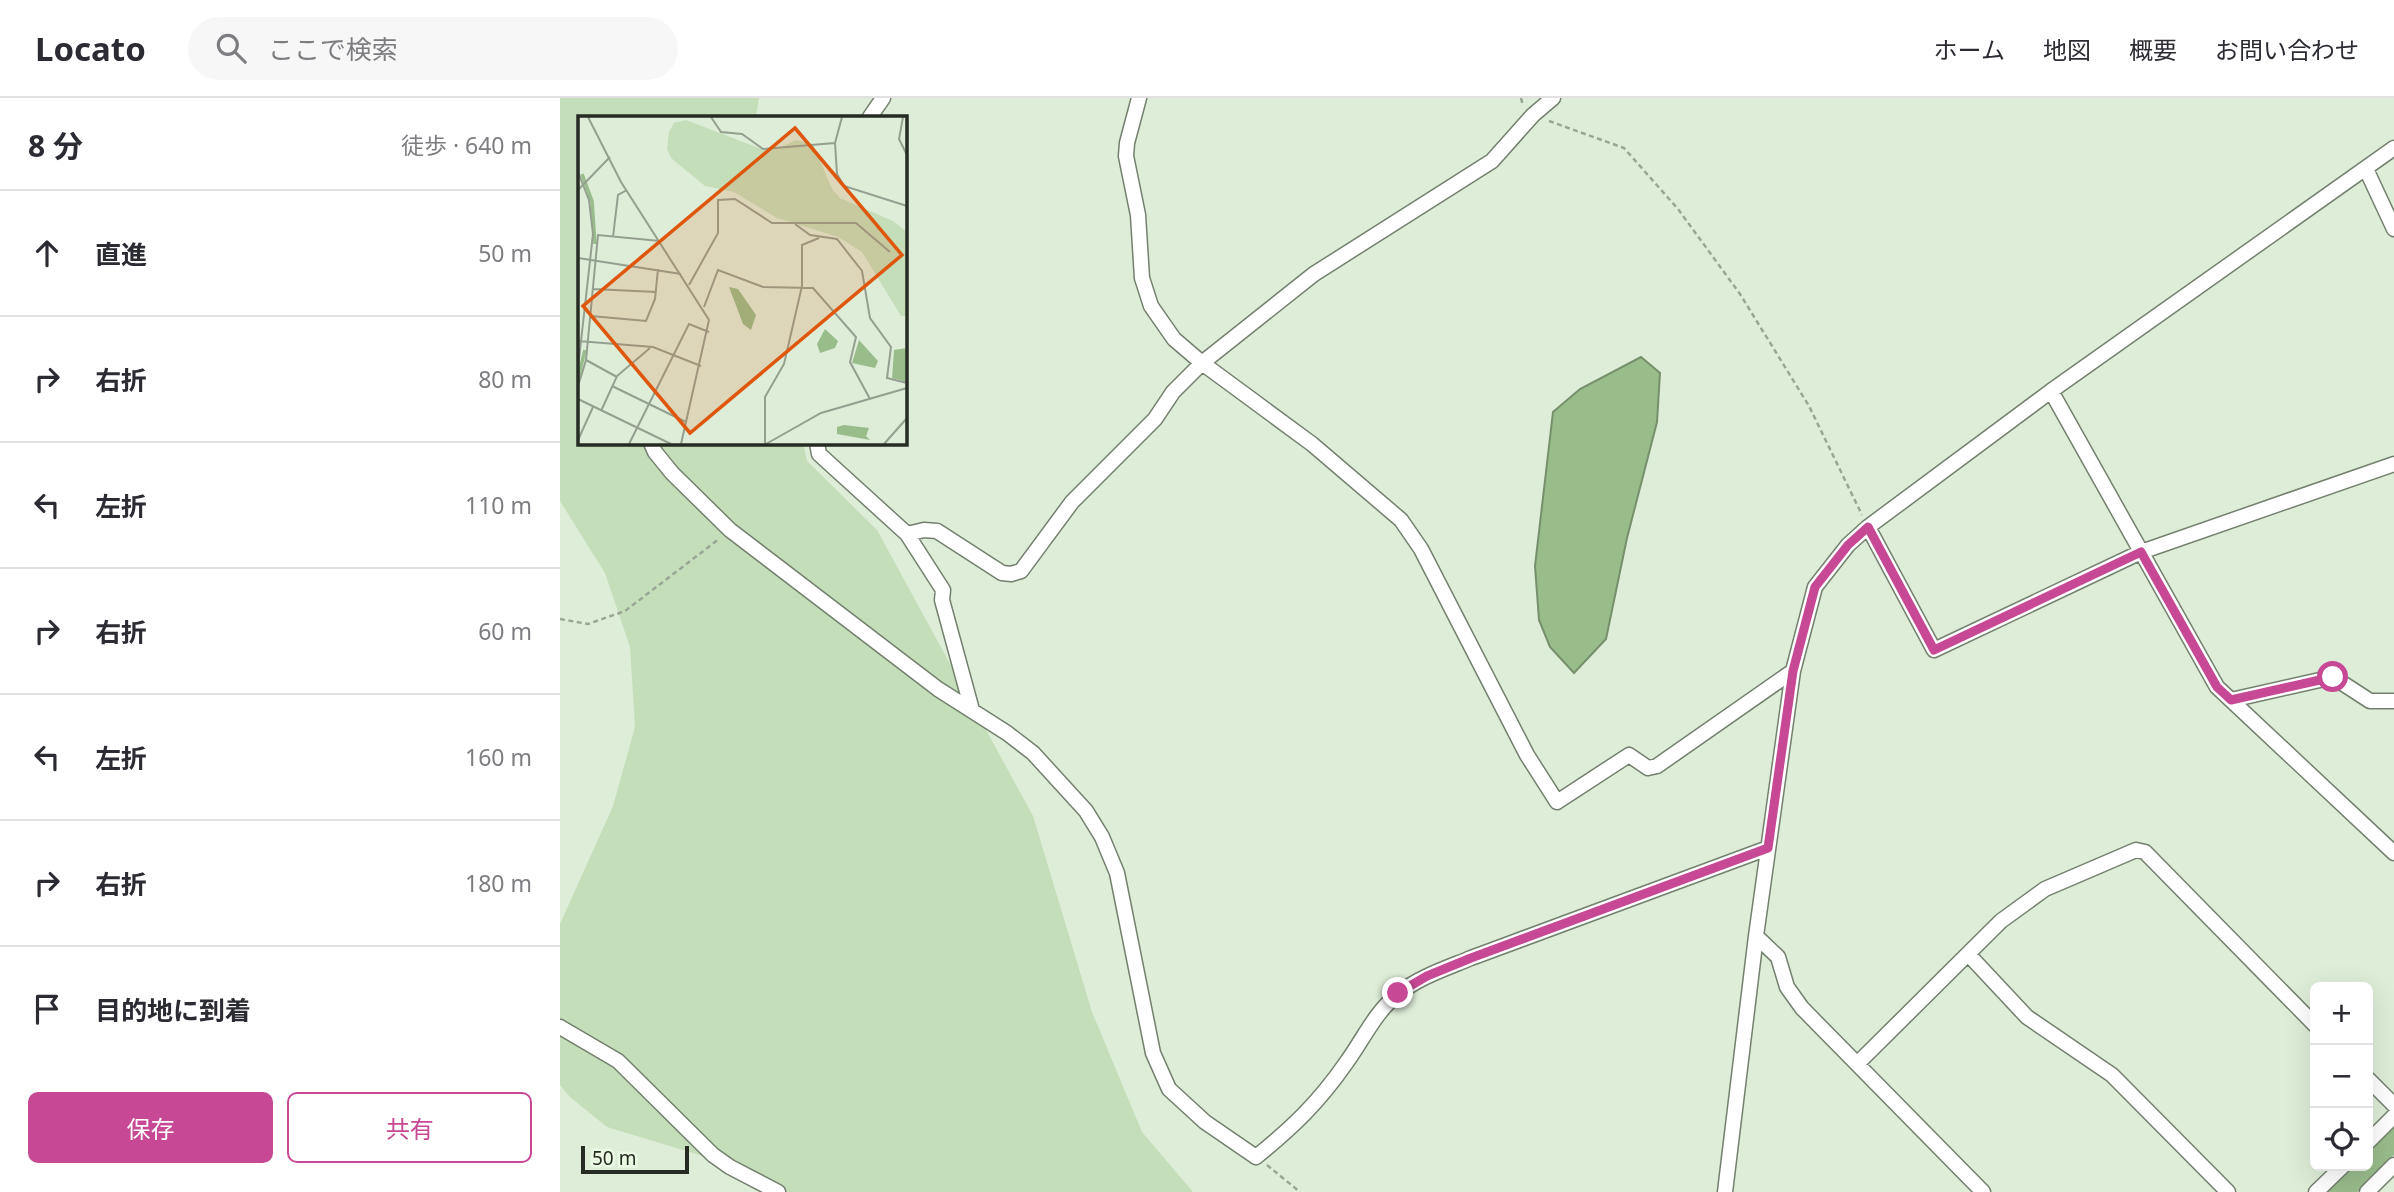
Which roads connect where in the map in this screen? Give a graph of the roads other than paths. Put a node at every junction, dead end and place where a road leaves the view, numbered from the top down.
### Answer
1 (883, 98) edge
2 (1139, 98) edge
3 (1553, 98) edge
4 (871, 116) edge
5 (2394, 148) edge
6 (2366, 169) junction
7 (2394, 229) edge
8 (1202, 363) junction
9 (2051, 391) junction
10 (651, 444) edge
11 (817, 444) edge
12 (2394, 464) edge
13 (1868, 527) junction
14 (907, 534) junction
15 (2141, 552) junction
16 (1793, 671) junction
17 (2231, 700) junction
18 (2394, 701) edge
19 (972, 710) junction
20 (1768, 848) junction
21 (2394, 853) edge
22 (1756, 936) junction
23 (1968, 954) junction
24 (2310, 1021) edge
25 (560, 1027) edge
26 (1857, 1064) junction
27 (2373, 1084) edge
28 (2394, 1105) edge
29 (2394, 1116) edge
30 (2373, 1137) edge
31 (2394, 1165) edge
32 (2338, 1171) edge
33 (778, 1192) edge
34 (1725, 1192) edge
35 (1983, 1192) edge
36 (2228, 1192) edge
37 (2316, 1192) edge
38 (2367, 1192) edge

1 - 4 street
2 - 8 street
3 - 8 street
5 - 6 street
6 - 7 street
6 - 9 street
8 - 14 street
8 - 16 street
9 - 13 street
9 - 15 street
10 - 19 street
11 - 14 street
12 - 15 street
13 - 15 street
13 - 16 street
14 - 19 street
15 - 17 street
16 - 20 street
17 - 18 street
17 - 21 street
19 - 20 street
20 - 22 street
22 - 26 street
22 - 34 street
23 - 24 street
23 - 26 street
23 - 36 street
25 - 33 street
26 - 35 street
27 - 28 street
29 - 30 street
31 - 38 street
32 - 37 street

